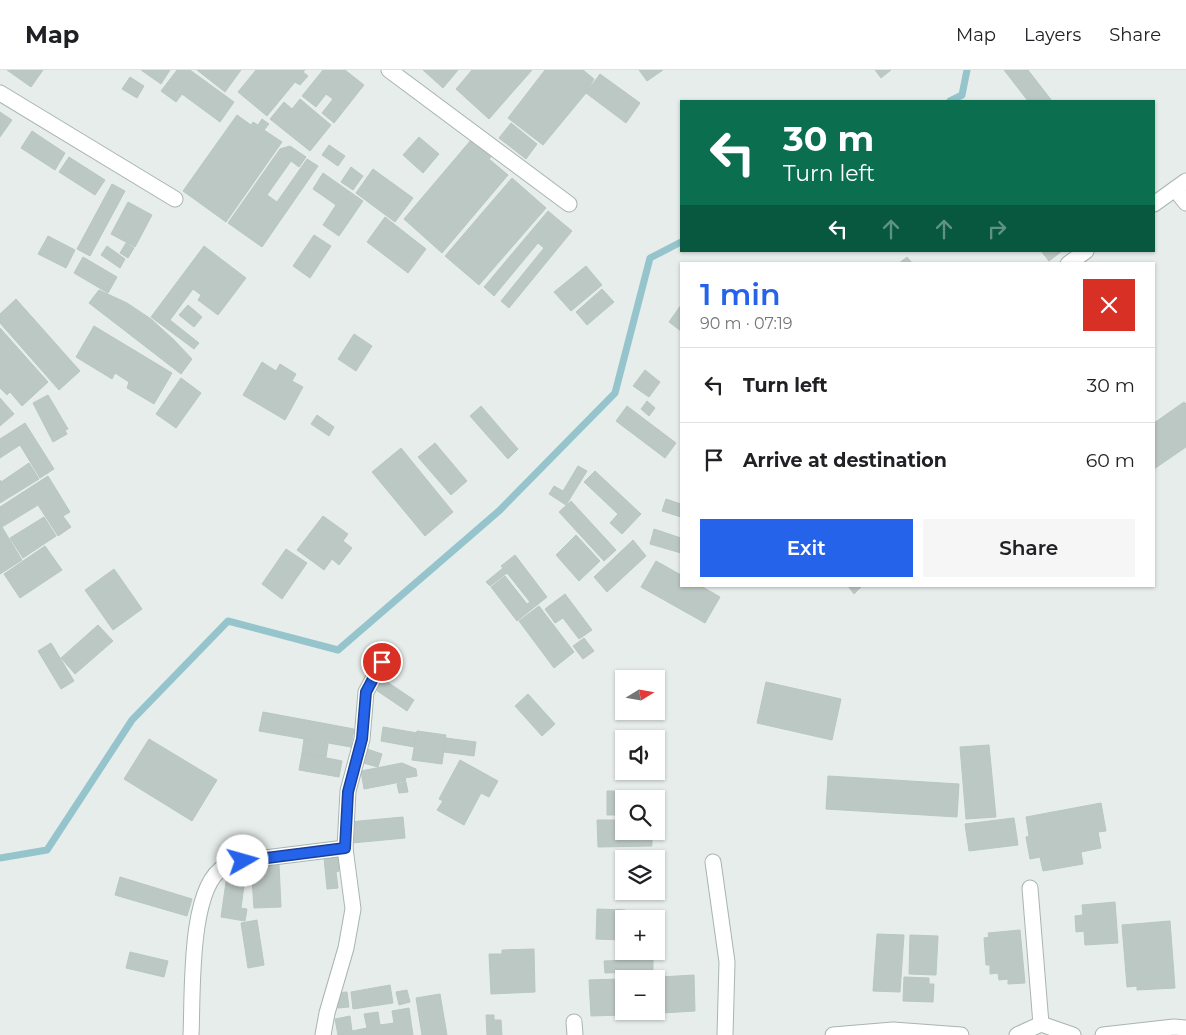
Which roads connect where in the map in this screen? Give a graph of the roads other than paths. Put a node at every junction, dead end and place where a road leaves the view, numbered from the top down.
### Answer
1 (389, 70) edge
2 (0, 93) edge
3 (1180, 185) edge
4 (176, 199) dead end
5 (1155, 203) edge
6 (1186, 203) edge
7 (570, 204) dead end
8 (1085, 252) edge
9 (1071, 262) edge
10 (382, 662) dead end
11 (345, 848) junction
12 (713, 862) dead end
13 (1030, 888) dead end
14 (1041, 1024) junction
15 (1186, 1028) edge
16 (191, 1035) edge
17 (323, 1035) edge
18 (725, 1035) edge
19 (832, 1035) edge
20 (961, 1035) edge
21 (1016, 1035) edge
22 (1073, 1035) edge
23 (1103, 1035) edge

1 - 7 street
2 - 4 street
3 - 5 street
3 - 6 street
8 - 9 street
10 - 11 street
11 - 16 street
11 - 17 street
12 - 18 street
13 - 14 street
14 - 21 street
14 - 22 street
15 - 23 street
19 - 20 street

